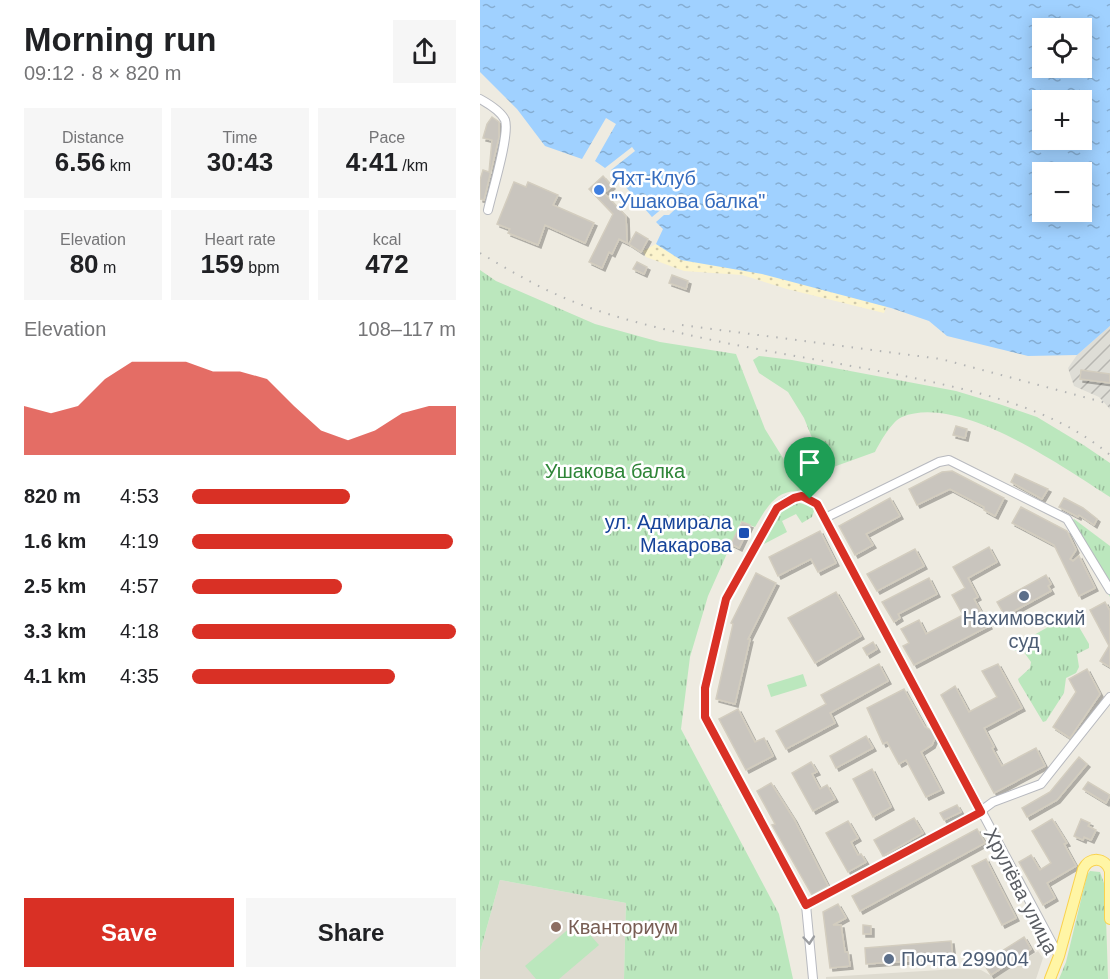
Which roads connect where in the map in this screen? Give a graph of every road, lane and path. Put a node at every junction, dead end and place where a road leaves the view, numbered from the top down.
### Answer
1 (480, 99) edge
2 (488, 210) dead end
3 (825, 518) junction
4 (1110, 590) edge
5 (1110, 698) edge
6 (981, 812) junction
7 (806, 905) junction
8 (1110, 919) edge
9 (1059, 956) junction
10 (813, 979) edge
11 (1050, 979) edge

1 - 2 street
3 - 4 street
3 - 6 street, Хрулёва улица
3 - 7 street, Хрулёва улица
5 - 6 street
6 - 7 street
6 - 9 street, Хрулёва улица
7 -> 10 street
8 - 9 main road
9 - 11 main road, Хрулёва улица

